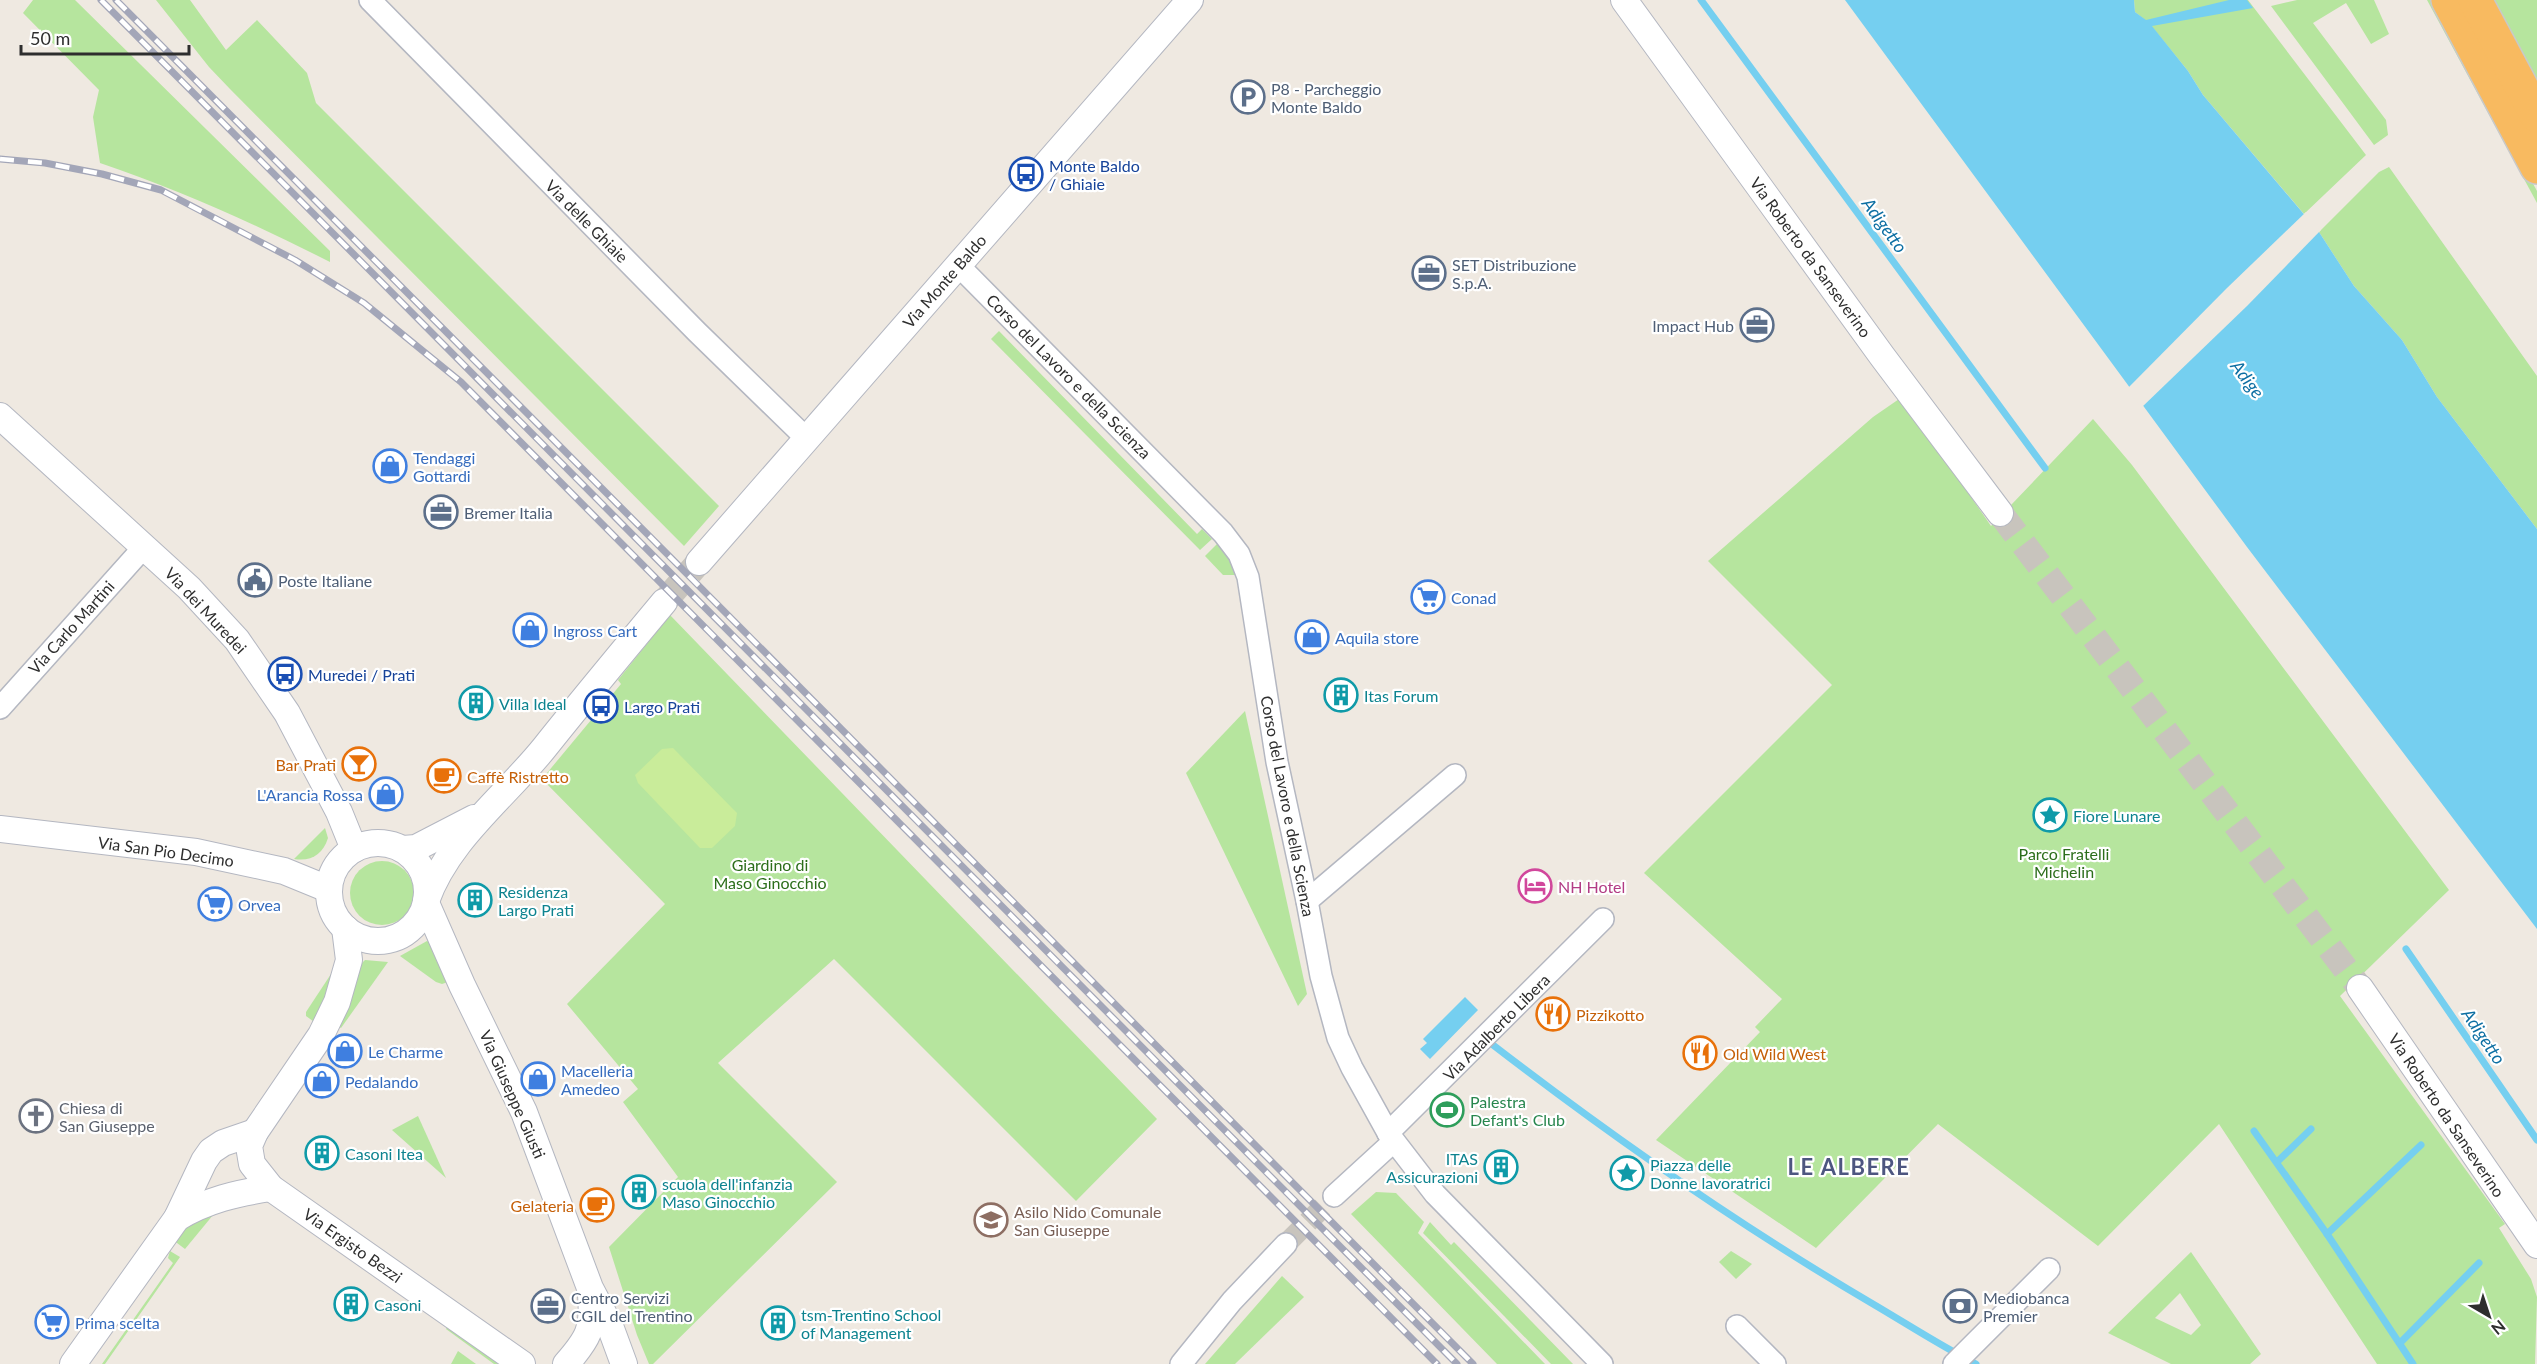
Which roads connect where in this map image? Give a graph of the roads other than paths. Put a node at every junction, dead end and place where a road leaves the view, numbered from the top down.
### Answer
1 (370, 0) edge
2 (1190, 0) edge
3 (1623, 0) edge
4 (2448, 0) edge
5 (2475, 0) edge
6 (2537, 116) edge
7 (2537, 167) edge
8 (958, 265) junction
9 (0, 416) edge
10 (807, 439) junction
11 (2000, 513) tunnel mouth
12 (144, 547) junction
13 (699, 562) tunnel mouth
14 (664, 602) tunnel mouth
15 (0, 708) edge
16 (1455, 775) dead end
17 (485, 812) junction
18 (0, 829) edge
19 (354, 849) junction
20 (404, 849) junction
21 (328, 889) junction
22 (1307, 901) junction
23 (426, 902) junction
24 (1603, 920) dead end
25 (345, 928) junction
26 (2360, 988) tunnel mouth
27 (255, 1132) junction
28 (1390, 1137) junction
29 (271, 1188) junction
30 (1334, 1196) tunnel mouth
31 (177, 1218) junction
32 (1286, 1244) tunnel mouth
33 (2536, 1246) edge
34 (2049, 1269) dead end
35 (590, 1288) junction
36 (1737, 1326) dead end
37 (1962, 1356) edge
38 (73, 1364) edge
39 (522, 1364) edge
40 (566, 1364) edge
41 (624, 1364) edge
42 (1181, 1364) edge
43 (1602, 1364) edge
44 (1775, 1364) edge

1 - 10 street, Via delle Ghiaie
2 - 8 street, Via Monte Baldo
3 - 11 street, Via Roberto da Sanseverino
4 - 7 highway
5 - 6 highway
8 - 10 street, Via Monte Baldo
8 - 22 street, Corso del Lavoro e della Scienza
9 - 12 street, Via dei Muredei
10 - 13 street, Via Monte Baldo
12 - 15 street, Via Carlo Martini
12 - 19 street, Via dei Muredei
14 - 17 street
16 - 22 street
17 - 20 street
17 - 23 street
18 - 21 street, Via San Pio Decimo
19 - 20 street
19 - 21 street
20 - 23 street
21 - 25 street
22 - 28 street, Corso del Lavoro e della Scienza
23 - 25 street
23 - 35 street, Via Giuseppe Giusti
24 - 28 street, Via Adalberto Libera
25 - 27 street
26 - 33 street, Via Roberto da Sanseverino
27 - 29 street, Via Ergisto Bezzi
27 - 31 street
28 - 30 street, Via Adalberto Libera
28 - 43 street, Corso del Lavoro e della Scienza
29 - 31 street
29 - 39 street, Via Ergisto Bezzi
31 - 38 street
32 - 42 street
34 - 37 street
35 - 40 street, Via Giuseppe Giusti
35 - 41 street, Via Giuseppe Giusti
36 - 44 street

